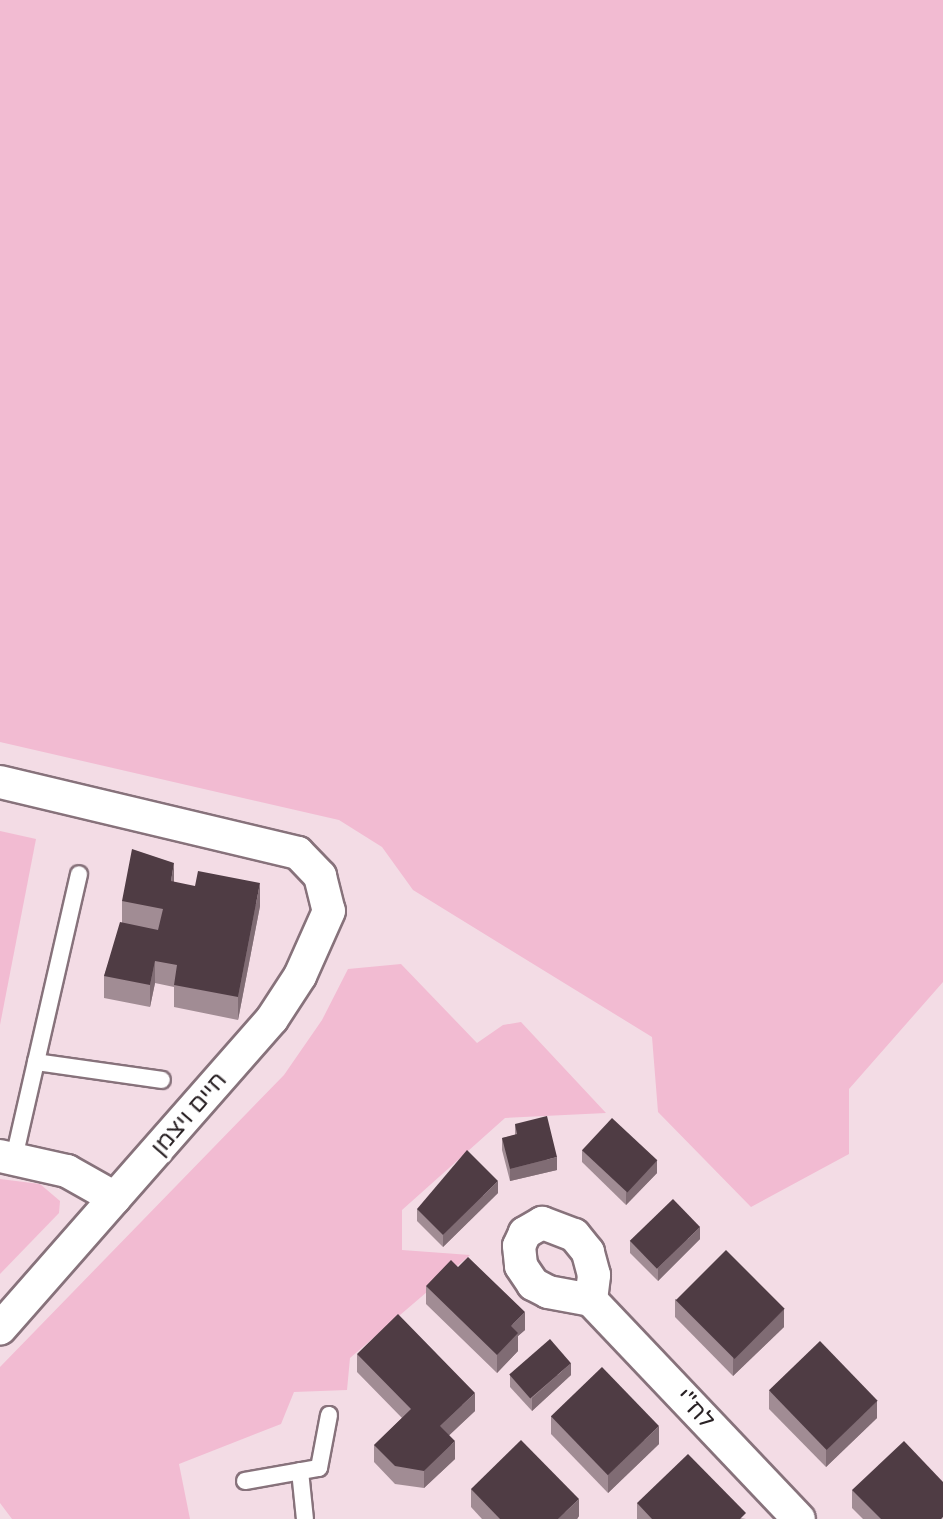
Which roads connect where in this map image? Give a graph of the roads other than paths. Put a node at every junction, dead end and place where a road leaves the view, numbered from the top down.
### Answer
1 (0, 782) edge
2 (79, 874) dead end
3 (36, 1062) junction
4 (162, 1080) dead end
5 (7, 1157) edge
6 (115, 1198) junction
7 (591, 1300) dead end
8 (0, 1329) edge
9 (329, 1415) dead end
10 (300, 1471) junction
11 (245, 1481) dead end
12 (305, 1519) edge
13 (799, 1519) edge

1 - 6 street, חיים ויצמן
2 - 3 lane
3 - 4 lane
3 - 5 lane
5 - 6 street
6 - 8 street, חיים ויצמן
7 - 13 street, לח"י
9 - 10 lane
10 - 11 lane
10 - 12 lane

